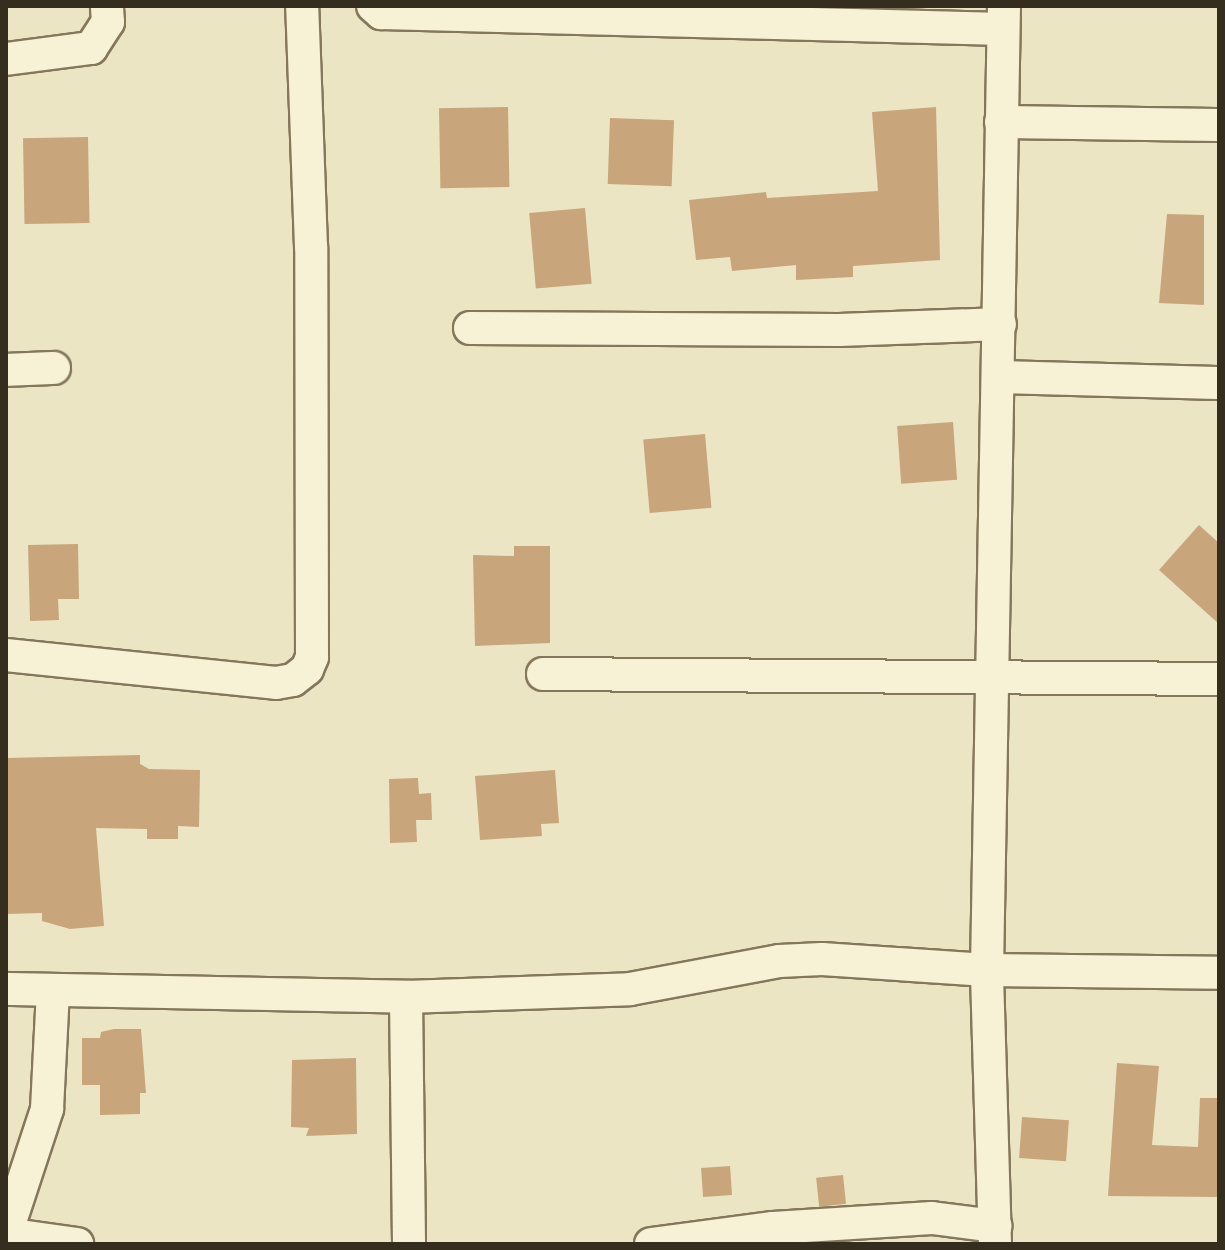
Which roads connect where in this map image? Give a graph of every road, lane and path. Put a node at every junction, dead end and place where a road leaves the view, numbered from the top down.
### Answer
1 (107, 6) edge
2 (302, 6) edge
3 (373, 6) edge
4 (1004, 17) edge
5 (6, 59) edge
6 (1001, 122) junction
7 (1219, 125) edge
8 (1000, 324) junction
9 (470, 328) dead end
10 (54, 368) dead end
11 (6, 370) edge
12 (998, 377) junction
13 (1219, 383) edge
14 (6, 655) edge
15 (543, 674) dead end
16 (990, 675) junction
17 (1219, 679) edge
18 (987, 970) junction
19 (1219, 973) edge
20 (6, 989) edge
21 (53, 990) junction
22 (406, 997) junction
23 (6, 1234) edge
24 (995, 1235) edge
25 (77, 1244) edge
26 (409, 1244) edge
27 (651, 1244) edge

1 - 5 street
2 - 14 street
3 - 4 street
4 - 6 street
6 - 7 street
6 - 8 street
8 - 9 street
8 - 12 street
10 - 11 street
12 - 13 street
12 - 16 street
15 - 16 street
16 - 17 street
16 - 18 street
18 - 19 street
18 - 22 street
18 - 24 street
20 - 21 street
21 - 22 street
21 - 23 street
22 - 26 street
23 - 25 street
24 - 27 street

